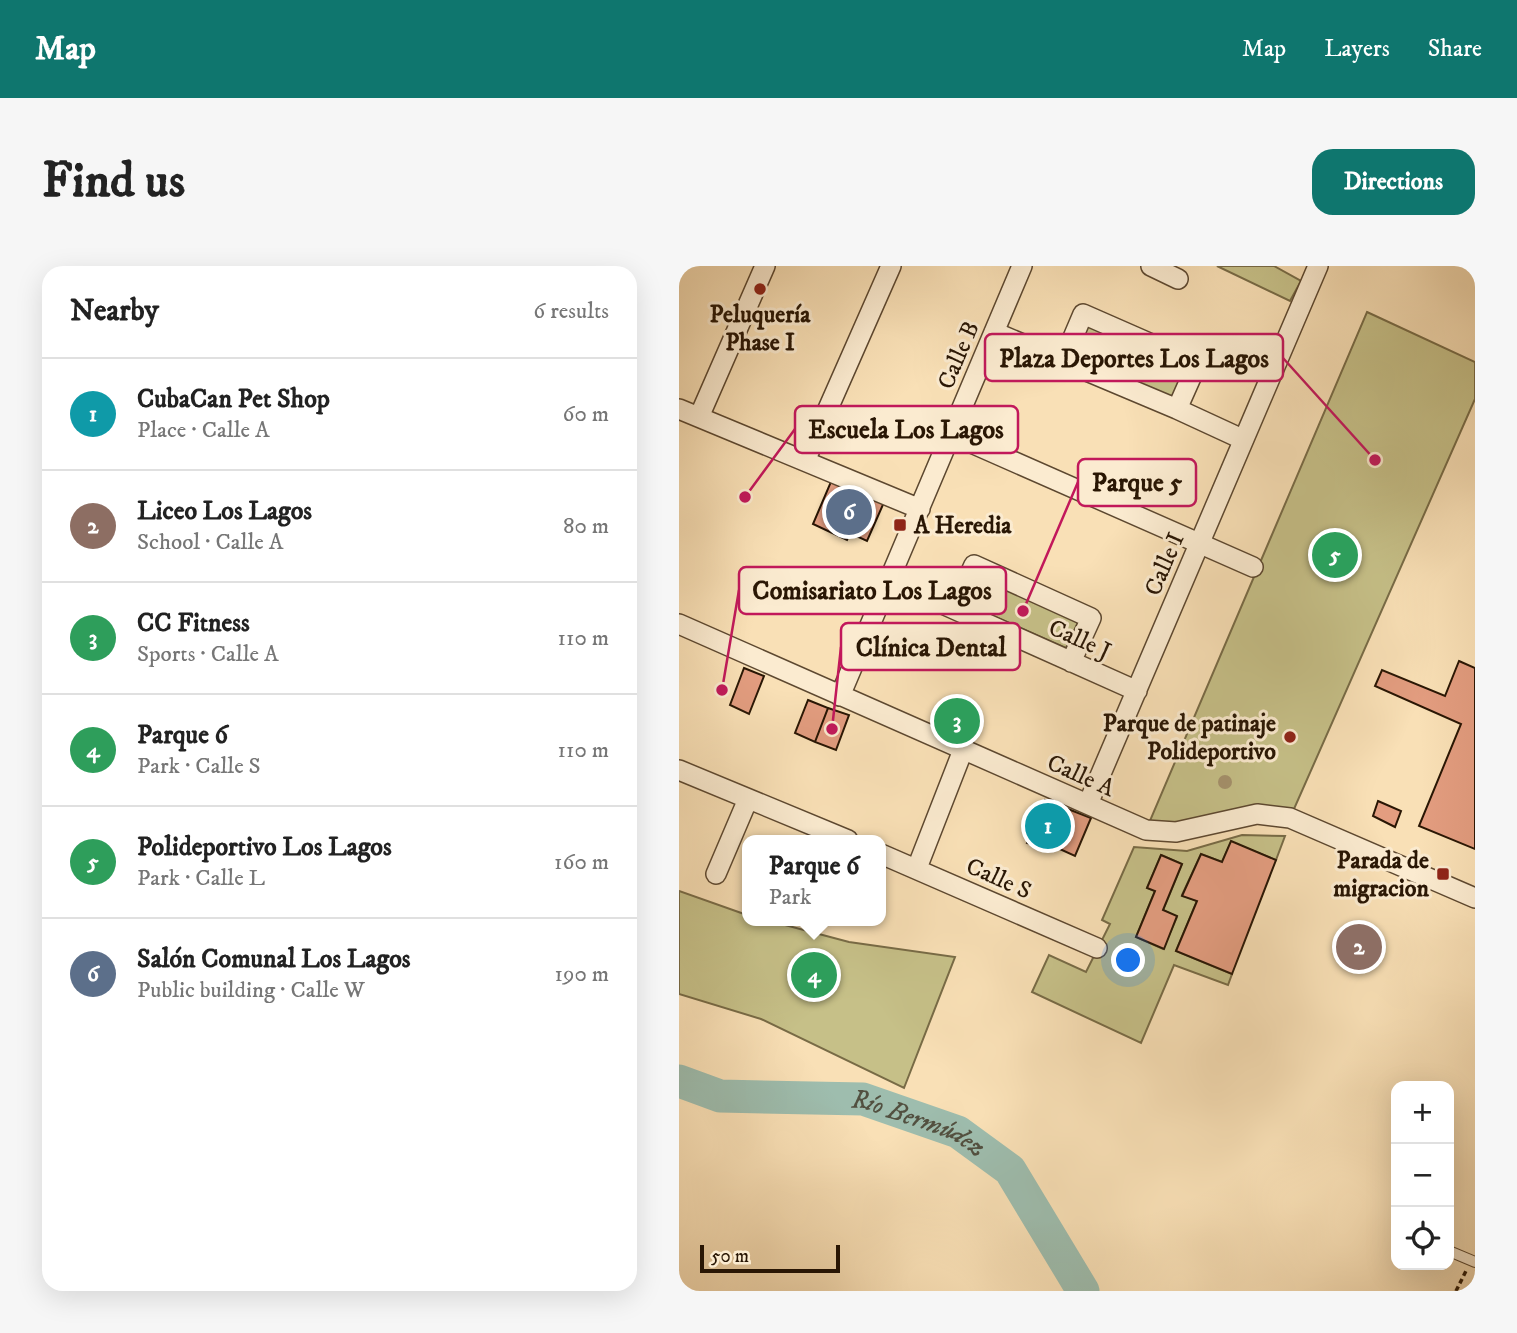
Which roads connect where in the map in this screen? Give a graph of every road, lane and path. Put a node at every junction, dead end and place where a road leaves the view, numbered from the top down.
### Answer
1 (765, 266) edge
2 (891, 266) edge
3 (1022, 266) edge
4 (1151, 266) edge
5 (1318, 266) edge
6 (1178, 279) dead end
7 (994, 332) junction
8 (1063, 361) junction
9 (679, 409) edge
10 (1177, 409) junction
11 (699, 417) junction
12 (951, 434) junction
13 (1243, 439) junction
14 (805, 461) junction
15 (920, 509) junction
16 (1200, 542) junction
17 (1253, 567) dead end
18 (889, 580) junction
19 (954, 609) junction
20 (679, 624) edge
21 (1071, 662) junction
22 (1137, 691) junction
23 (840, 696) junction
24 (963, 750) junction
25 (679, 770) edge
26 (748, 799) junction
27 (1088, 804) junction
28 (836, 835) edge
29 (886, 856) edge
30 (917, 869) junction
31 (716, 874) dead end
32 (1475, 898) edge
33 (1097, 948) dead end
34 (1454, 1253) edge
35 (1475, 1262) edge

1 - 11 street
2 - 14 street
3 - 7 street, Calle B
4 - 6 street
5 - 13 street, Calle I
7 - 8 street
7 - 12 street, Calle B
8 - 10 street
8 - 10 street
9 - 11 street
10 - 13 street
11 - 14 street
12 - 15 street, Calle B
12 - 16 street
13 - 16 street, Calle I
14 - 15 street
15 - 18 street, Calle B
16 - 17 street
16 - 22 street, Calle I
18 - 19 street, Calle J
18 - 23 street, Calle B
19 - 21 street, Calle J
19 - 21 street
20 - 23 street, Calle A
21 - 22 street, Calle J
22 - 27 street, Calle I
23 - 24 street, Calle A
24 - 27 street, Calle A
24 - 30 street
25 - 26 street
26 - 28 street
26 - 31 street
27 - 32 street, Calle A
29 - 30 street, Calle S
30 - 33 street, Calle S
34 - 35 lane

